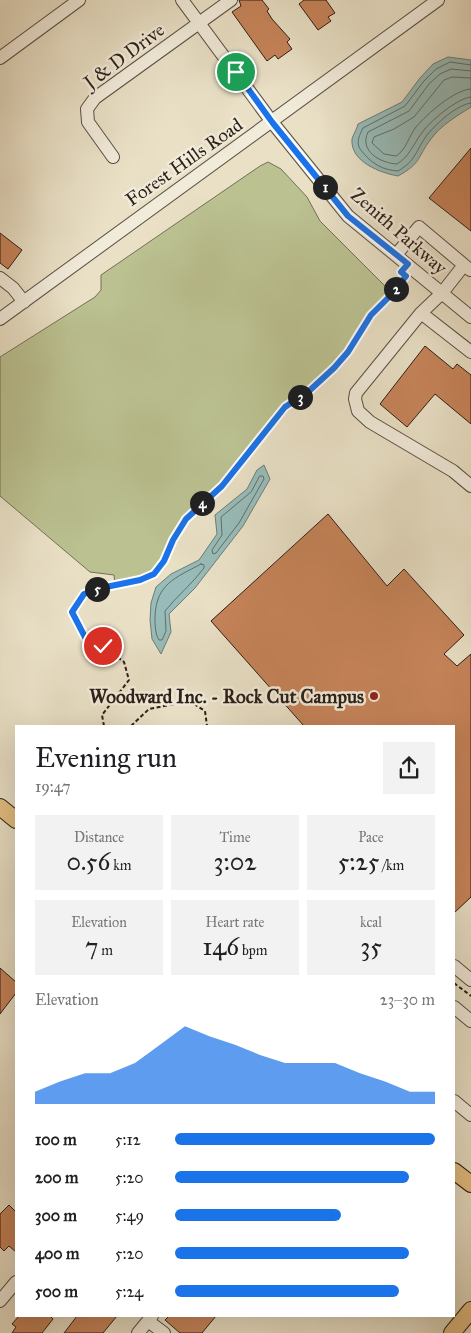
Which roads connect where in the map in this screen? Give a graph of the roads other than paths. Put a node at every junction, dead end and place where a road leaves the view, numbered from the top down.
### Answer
1 (79, 0) edge
2 (231, 0) edge
3 (438, 0) edge
4 (184, 1) edge
5 (199, 22) junction
6 (0, 58) edge
7 (272, 122) junction
8 (113, 157) dead end
9 (396, 255) junction
10 (468, 267) edge
11 (0, 278) edge
12 (442, 293) junction
13 (24, 302) junction
14 (421, 313) junction
15 (471, 317) edge
16 (0, 320) edge
17 (471, 352) edge
18 (471, 486) edge
19 (0, 806) edge
20 (15, 819) edge
21 (455, 967) edge
22 (471, 980) edge
23 (455, 1008) edge
24 (471, 1021) edge
25 (455, 1103) edge
26 (471, 1115) edge
27 (15, 1283) edge
28 (0, 1301) edge
29 (471, 1310) edge
30 (150, 1319) edge
31 (138, 1333) edge
32 (164, 1333) edge
33 (452, 1333) edge

1 - 6 street
2 - 5 street, J & D Drive
3 - 7 street, Forest Hills Road
4 - 5 street, Zenith Parkway
5 - 7 street, Zenith Parkway
5 - 8 street, J & D Drive
7 - 9 street, Zenith Parkway
7 - 13 street, Forest Hills Road
9 - 10 street
9 - 12 street, Zenith Parkway
10 - 12 street
11 - 13 street
12 - 14 street
12 - 15 street, Zenith Parkway
13 - 16 street, Forest Hills Road
14 - 17 street
14 - 18 street
19 - 20 main road
21 - 22 street
23 - 24 street
25 - 26 street
27 - 28 street
29 - 33 main road
30 - 31 street
30 - 32 street

